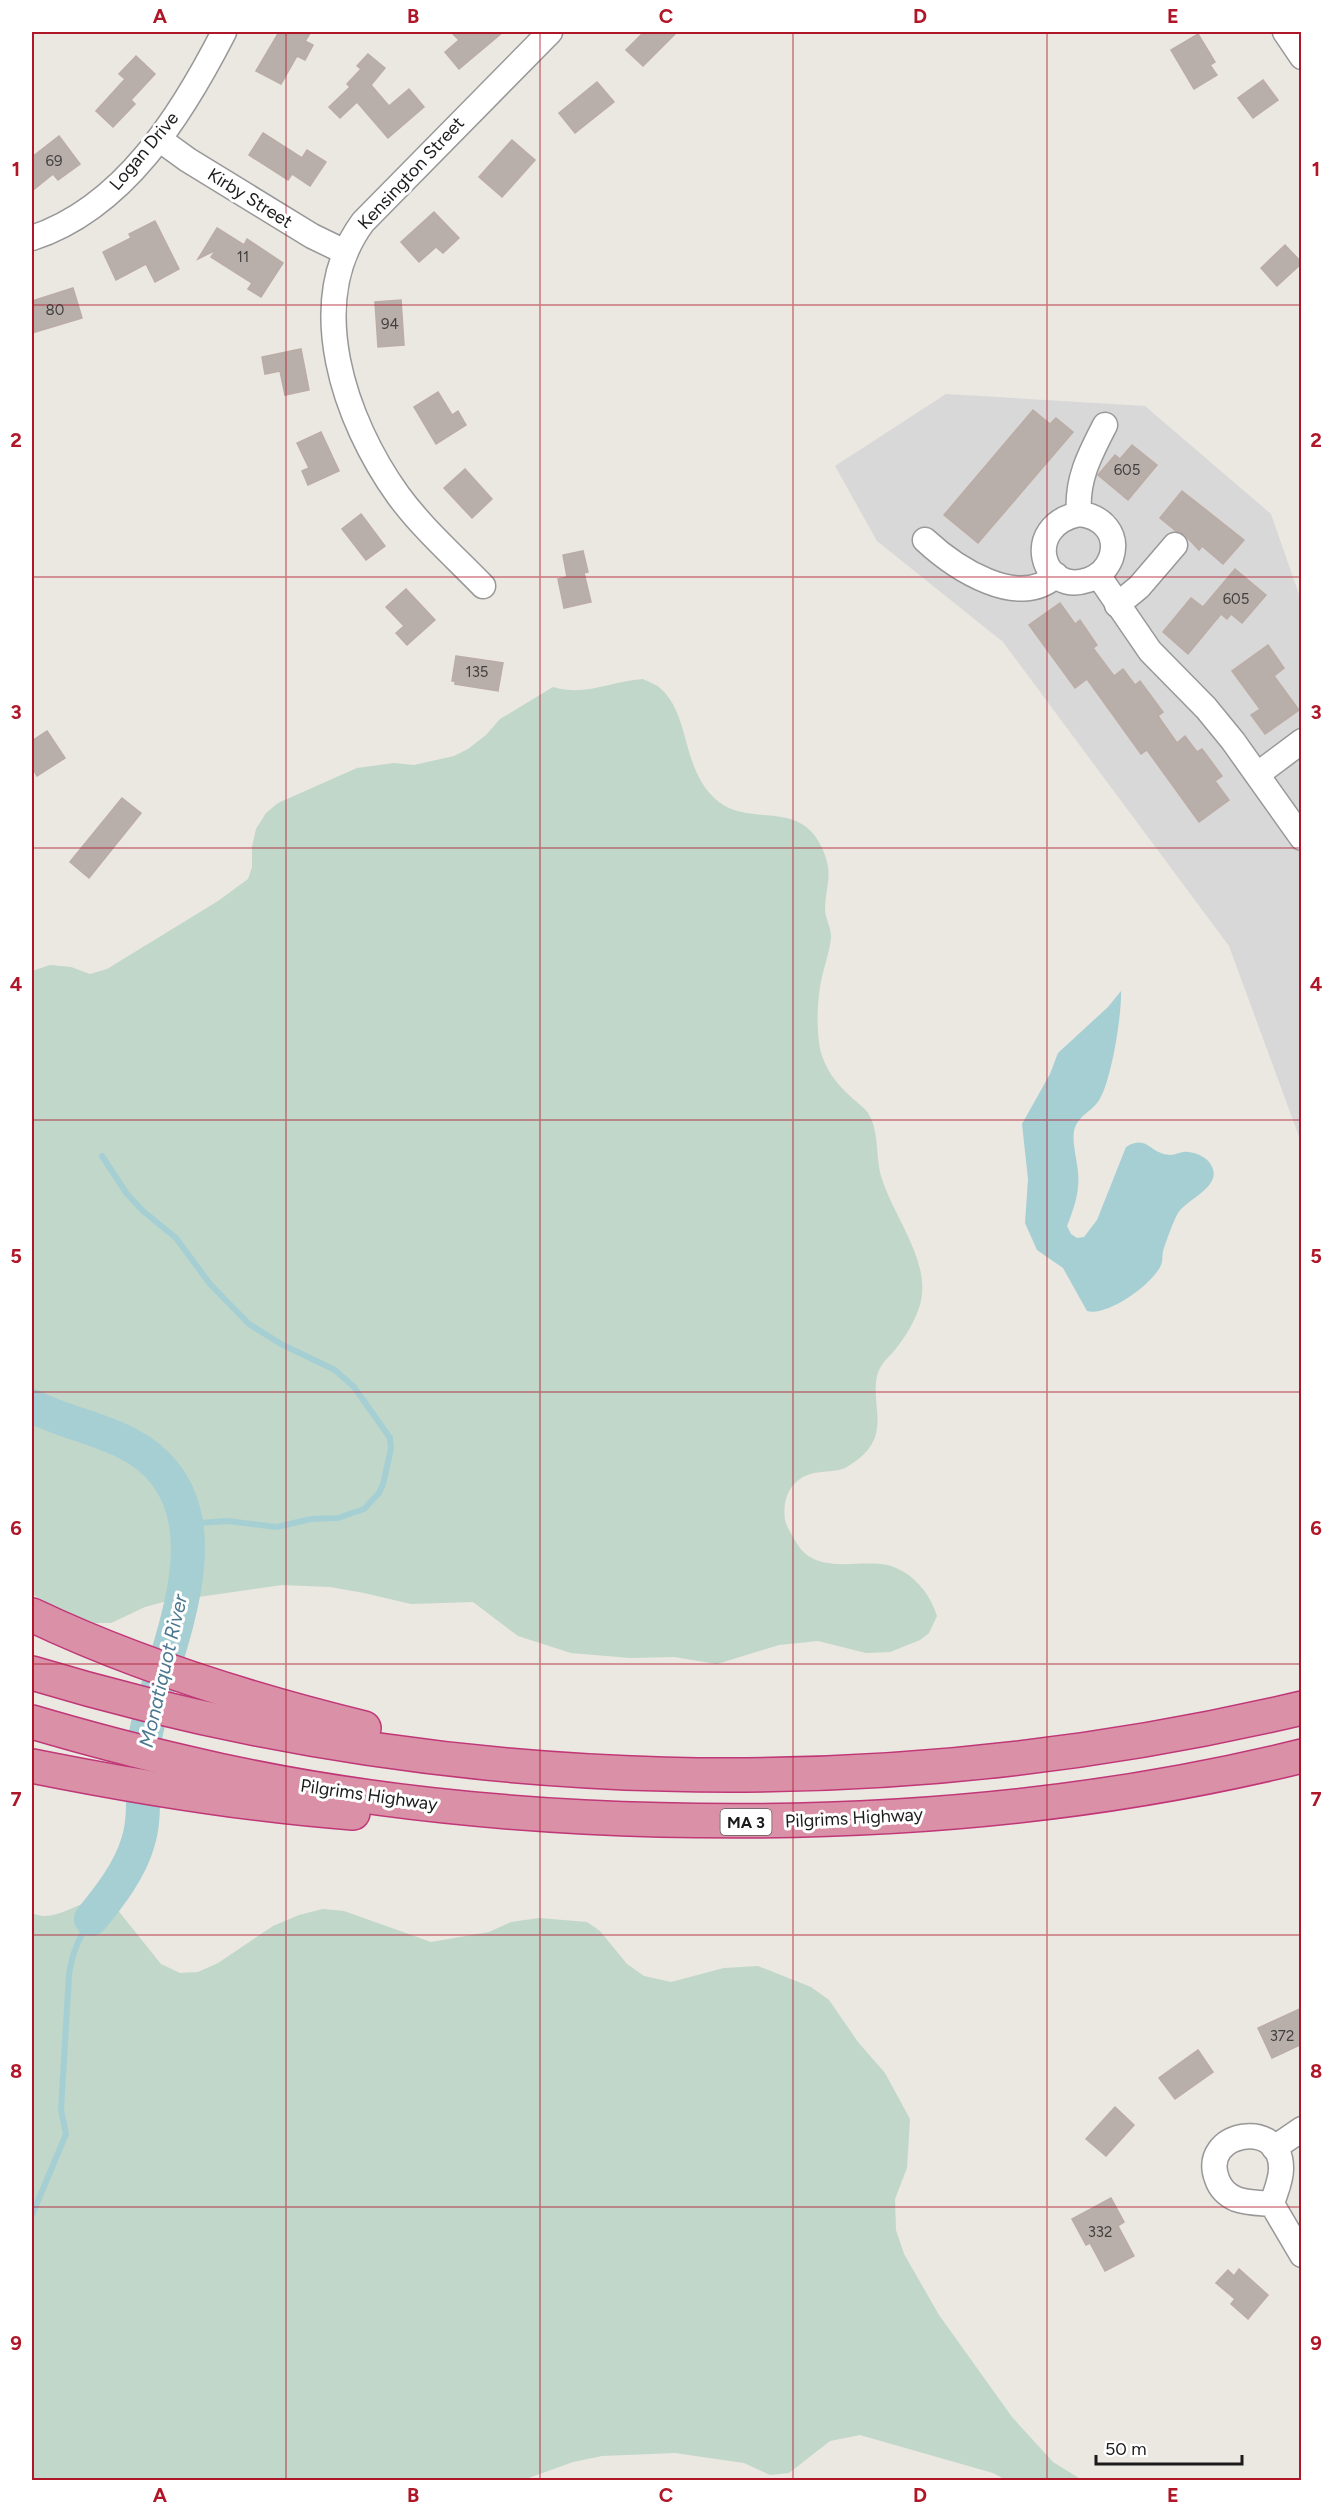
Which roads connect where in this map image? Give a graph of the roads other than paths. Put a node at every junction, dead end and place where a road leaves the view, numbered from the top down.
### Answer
1 (224, 32) edge
2 (550, 32) edge
3 (1285, 32) edge
4 (1302, 57) edge
5 (159, 139) junction
6 (32, 238) edge
7 (345, 252) junction
8 (1106, 425) dead end
9 (1079, 514) junction
10 (925, 540) dead end
11 (1176, 545) dead end
12 (1056, 575) junction
13 (1098, 575) junction
14 (483, 586) dead end
15 (1117, 605) junction
16 (1302, 741) edge
17 (1258, 774) junction
18 (1302, 838) edge
19 (32, 1615) edge
20 (32, 1673) edge
21 (1302, 1708) edge
22 (32, 1722) edge
23 (1302, 1756) edge
24 (32, 1766) edge
25 (598, 1772) junction
26 (186, 1778) junction
27 (1302, 2129) edge
28 (1274, 2148) junction
29 (1272, 2204) junction
30 (1302, 2255) edge

1 - 5 street, Logan Drive
2 - 7 street, Kensington Street
3 - 4 street
5 - 6 street, Logan Drive
5 - 7 street, Kirby Street
7 - 14 street, Kensington Street
8 - 9 street
9 - 12 street
9 - 13 street
10 - 12 street
11 - 15 street
12 - 13 street
13 - 15 street
15 - 17 street
16 - 17 street
17 - 18 street
19 - 25 highway
20 - 25 highway
21 - 25 highway
22 - 26 highway, MA 3
23 - 26 highway, Pilgrims Highway / MA 3
24 - 26 highway
27 - 28 street
28 - 29 street
28 - 29 street
29 - 30 street

